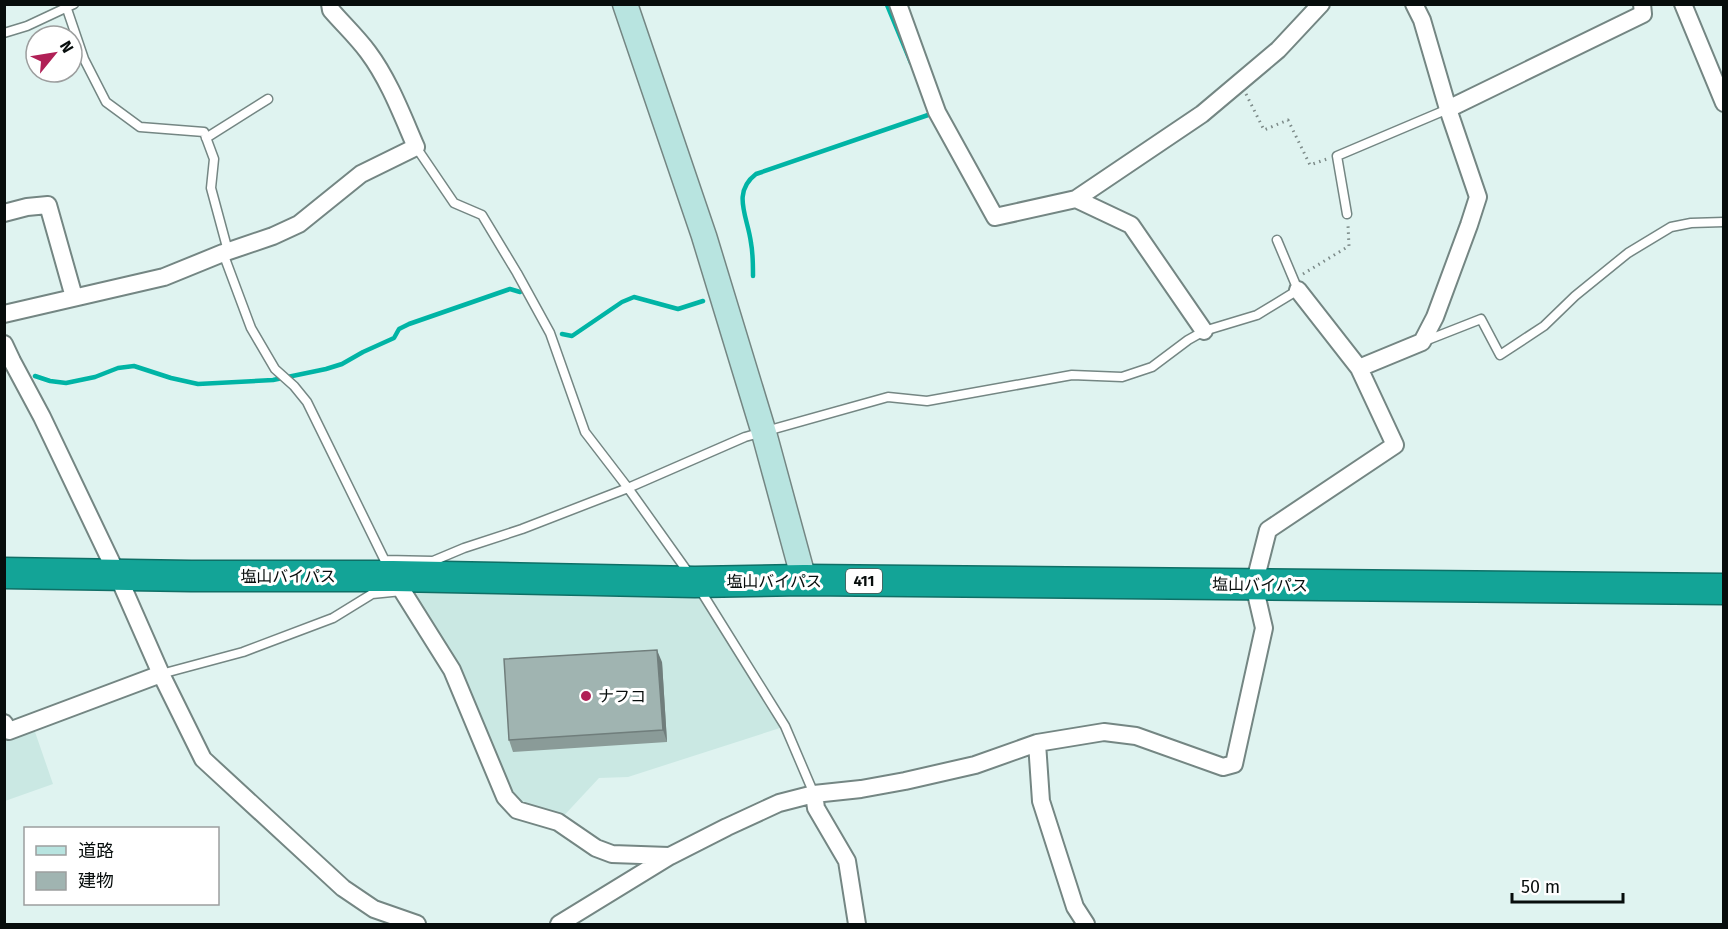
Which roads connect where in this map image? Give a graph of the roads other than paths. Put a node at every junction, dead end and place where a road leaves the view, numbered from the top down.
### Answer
1 (330, 4) edge
2 (625, 4) edge
3 (898, 4) edge
4 (1321, 4) edge
5 (1414, 4) edge
6 (1642, 4) edge
7 (1683, 4) edge
8 (70, 7) edge
9 (4, 33) edge
10 (268, 99) dead end
11 (1724, 103) edge
12 (1448, 109) junction
13 (206, 138) junction
14 (416, 147) junction
15 (1076, 200) junction
16 (4, 213) edge
17 (1347, 214) road end
18 (1724, 222) edge
19 (1277, 240) dead end
20 (225, 252) junction
21 (1296, 284) junction
22 (74, 297) junction
23 (4, 314) edge
24 (1204, 332) junction
25 (1422, 342) junction
26 (4, 344) edge
27 (8, 362) edge
28 (1359, 368) junction
29 (765, 433) junction
30 (628, 488) junction
31 (4, 573) edge
32 (117, 574) junction
33 (393, 576) junction
34 (804, 580) junction
35 (695, 582) junction
36 (1254, 585) junction
37 (1724, 589) edge
38 (161, 675) junction
39 (4, 723) edge
40 (1037, 743) junction
41 (814, 794) junction
42 (670, 856) junction
43 (417, 924) edge
44 (559, 924) edge
45 (857, 924) edge
46 (1086, 924) edge

1 - 14 street
2 - 29 street
3 - 15 street
4 - 15 street
5 - 12 street
6 - 12 street
7 - 11 street
8 - 9 lane
8 - 13 lane
10 - 13 lane
12 - 17 lane
12 - 25 street
13 - 20 lane
14 - 20 street
14 - 30 lane
15 - 24 street
16 - 22 street
18 - 25 lane
19 - 21 lane
20 - 22 street
20 - 33 lane
21 - 24 lane
21 - 28 street
22 - 23 street
24 - 29 lane
25 - 28 street
26 - 27 street
27 - 32 street
28 - 36 street
29 - 30 lane
29 - 34 street
30 - 33 lane
30 - 35 lane
31 - 32 highway, 塩山バイパス / 411
32 - 33 highway, 塩山バイパス / 411
32 - 38 street
33 - 35 highway, 塩山バイパス / 411
33 - 38 lane
33 - 42 street
34 - 35 highway, 塩山バイパス / 411
34 - 36 highway, 塩山バイパス / 411
35 - 41 lane
36 - 37 highway, 塩山バイパス / 411
36 - 40 street
38 - 39 street
38 - 43 street
40 - 41 street
40 - 46 street
41 - 42 street
41 - 45 street
42 - 44 street

